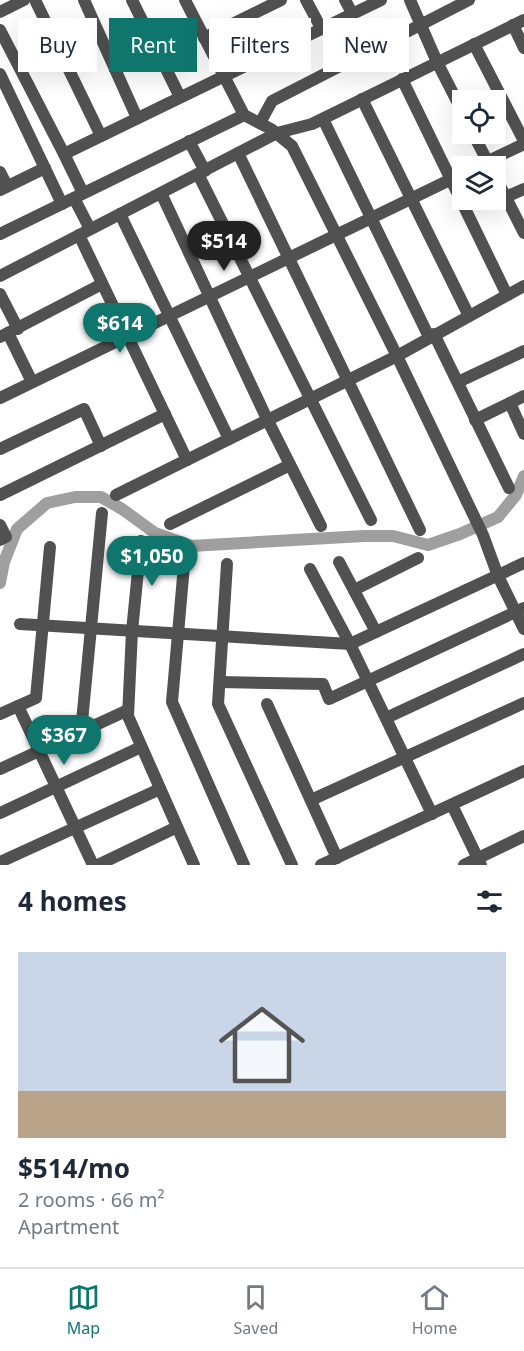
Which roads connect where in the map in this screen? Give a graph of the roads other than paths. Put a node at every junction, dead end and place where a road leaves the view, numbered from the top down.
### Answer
1 (24, 0) edge
2 (35, 0) edge
3 (84, 0) edge
4 (132, 0) edge
5 (185, 0) edge
6 (281, 0) edge
7 (306, 0) edge
8 (345, 0) edge
9 (381, 0) edge
10 (410, 0) edge
11 (469, 0) edge
12 (0, 12) edge
13 (352, 13) junction
14 (518, 22) edge
15 (421, 25) junction
16 (321, 28) junction
17 (0, 30) edge
18 (204, 38) junction
19 (474, 44) junction
20 (524, 48) edge
21 (437, 62) junction
22 (0, 74) edge
23 (224, 76) junction
24 (402, 80) junction
25 (452, 91) edge
26 (180, 97) junction
27 (363, 99) junction
28 (244, 115) junction
29 (137, 118) junction
30 (323, 119) junction
31 (260, 123) junction
32 (277, 134) junction
33 (101, 136) junction
34 (189, 141) junction
35 (524, 143) edge
36 (238, 153) junction
37 (64, 154) junction
38 (501, 156) edge
39 (45, 168) junction
40 (452, 168) edge
41 (0, 172) edge
42 (202, 172) junction
43 (452, 179) edge
44 (4, 188) edge
45 (524, 189) edge
46 (161, 193) junction
47 (79, 195) junction
48 (506, 197) joint
49 (411, 199) junction
50 (62, 204) junction
51 (471, 210) edge
52 (120, 214) junction
53 (371, 218) junction
54 (90, 229) junction
55 (524, 233) edge
56 (0, 234) edge
57 (79, 235) junction
58 (335, 235) junction
59 (289, 258) junction
60 (0, 276) edge
61 (250, 277) junction
62 (102, 284) junction
63 (524, 286) edge
64 (0, 294) edge
65 (507, 295) junction
66 (210, 296) junction
67 (169, 316) junction
68 (469, 316) junction
69 (8, 333) edge
70 (128, 336) junction
71 (432, 336) junction
72 (524, 351) edge
73 (397, 356) junction
74 (347, 380) junction
75 (32, 382) junction
76 (458, 382) junction
77 (524, 396) edge
78 (0, 398) edge
79 (310, 398) junction
80 (510, 403) junction
81 (165, 414) junction
82 (267, 419) junction
83 (475, 420) junction
84 (524, 434) edge
85 (229, 439) junction
86 (101, 446) junction
87 (0, 449) edge
88 (187, 460) junction
89 (290, 465) junction
90 (509, 488) dead end
91 (0, 495) edge
92 (116, 495) dead end
93 (102, 513) dead end
94 (371, 520) dead end
95 (170, 524) dead end
96 (0, 525) edge
97 (321, 526) dead end
98 (420, 530) dead end
99 (0, 540) edge
100 (141, 541) dead end
101 (50, 547) dead end
102 (185, 554) dead end
103 (418, 558) dead end
104 (339, 562) dead end
105 (524, 563) edge
106 (227, 564) dead end
107 (310, 569) dead end
108 (498, 576) junction
109 (354, 591) junction
110 (520, 610) edge
111 (20, 624) dead end
112 (43, 626) junction
113 (90, 628) junction
114 (524, 629) edge
115 (132, 631) junction
116 (376, 632) junction
117 (178, 634) junction
118 (222, 636) junction
119 (350, 644) junction
120 (524, 654) edge
121 (220, 682) junction
122 (369, 682) junction
123 (524, 703) edge
124 (267, 704) dead end
125 (18, 706) junction
126 (128, 710) junction
127 (0, 714) edge
128 (386, 718) junction
129 (81, 732) junction
130 (141, 747) junction
131 (39, 751) junction
132 (405, 757) junction
133 (0, 769) edge
134 (524, 771) edge
135 (56, 787) junction
136 (160, 789) junction
137 (311, 800) junction
138 (452, 805) junction
139 (0, 813) edge
140 (432, 814) junction
141 (177, 827) junction
142 (76, 828) junction
143 (524, 836) edge
144 (0, 862) edge
145 (330, 862) edge
146 (480, 862) edge
147 (93, 865) edge
148 (99, 865) edge
149 (193, 865) edge
150 (244, 865) edge
151 (292, 865) edge
152 (464, 865) edge

1 - 12 street
2 - 33 street
3 - 29 street
4 - 26 street
5 - 18 street
6 - 18 street
7 - 16 street
8 - 13 street
9 - 13 street
10 - 15 street
11 - 15 street
13 - 16 street
14 - 19 street
14 - 20 street
15 - 21 street
15 - 31 street
16 - 23 street
17 - 37 street
18 - 23 street
19 - 21 street
19 - 35 street
21 - 24 street
21 - 25 street
22 - 39 street
23 - 26 street
23 - 28 street
24 - 27 street
24 - 40 street
26 - 29 street
27 - 30 street
27 - 49 street
28 - 31 street
28 - 34 street
29 - 33 street
30 - 32 street
30 - 53 street
31 - 32 street
32 - 36 street
32 - 58 street
33 - 37 street
34 - 42 street
34 - 47 street
35 - 38 street
36 - 42 street
36 - 59 street
37 - 47 street
39 - 44 street
39 - 50 street
41 - 44 street
42 - 46 street
42 - 61 street
43 - 49 street
45 - 48 street
46 - 52 street
46 - 66 street
47 - 50 street
47 - 54 street
48 - 55 street
49 - 53 street
49 - 68 street
50 - 56 street
51 - 65 street
52 - 54 street
52 - 67 street
53 - 58 street
53 - 71 street
54 - 57 street
57 - 60 street
57 - 62 street
58 - 59 street
58 - 73 street
59 - 61 street
59 - 74 street
61 - 66 street
61 - 79 street
62 - 69 street
62 - 70 street
63 - 65 street
64 - 69 street
65 - 68 street
66 - 67 street
66 - 82 street
67 - 70 street
67 - 85 street
68 - 71 street
69 - 75 street
70 - 75 street
70 - 81 street
71 - 73 street
71 - 76 street
72 - 76 street
73 - 74 street
73 - 108 street
74 - 79 street
74 - 98 street
75 - 78 street
76 - 83 street
77 - 80 street
79 - 82 street
79 - 94 street
80 - 83 street
80 - 84 street
81 - 86 street
81 - 88 street
82 - 85 street
82 - 89 street
83 - 90 street
85 - 88 street
86 - 87 street
86 - 91 street
88 - 92 street
89 - 95 street
89 - 97 street
93 - 113 street
96 - 99 street
100 - 115 street
101 - 112 street
102 - 117 street
103 - 109 street
104 - 109 street
105 - 108 street
106 - 118 street
107 - 119 street
108 - 110 street
108 - 116 street
109 - 116 street
110 - 114 street
110 - 122 street
111 - 112 street
112 - 113 street
112 - 125 street
113 - 115 street
113 - 129 street
115 - 117 street
115 - 126 street
116 - 119 street
117 - 118 street
117 - 150 street
118 - 119 street
118 - 121 street
119 - 122 street
120 - 128 street
121 - 122 street
121 - 151 street
122 - 128 street
123 - 132 street
124 - 137 street
125 - 127 street
125 - 131 street
126 - 129 street
126 - 130 street
128 - 132 street
129 - 131 street
130 - 135 street
130 - 136 street
131 - 133 street
131 - 135 street
132 - 137 street
132 - 140 street
134 - 138 street
135 - 139 street
135 - 142 street
136 - 141 street
136 - 142 street
137 - 145 street
138 - 140 street
138 - 146 street
140 - 145 street
141 - 148 street
141 - 149 street
142 - 144 street
142 - 147 street
143 - 146 street
146 - 152 street

